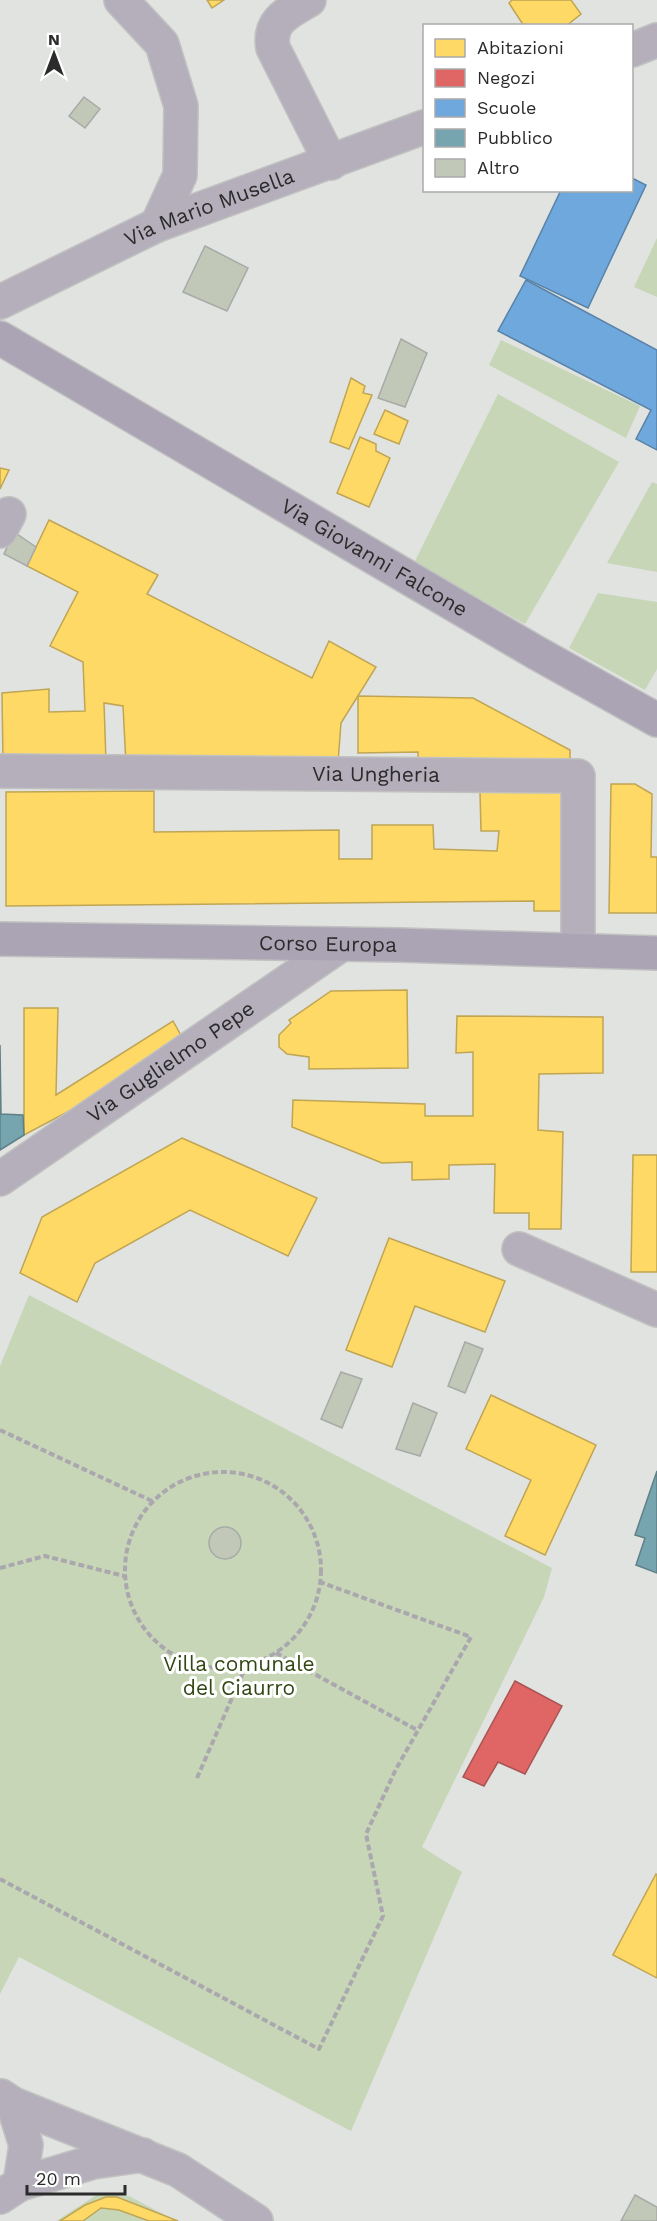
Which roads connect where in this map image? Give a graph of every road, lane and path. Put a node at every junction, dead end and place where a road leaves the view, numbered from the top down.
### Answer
1 (121, 0) edge
2 (309, 0) edge
3 (657, 40) edge
4 (633, 50) edge
5 (423, 128) edge
6 (331, 162) junction
7 (157, 225) junction
8 (0, 302) edge
9 (0, 339) edge
10 (657, 720) edge
11 (0, 771) edge
12 (0, 939) edge
13 (342, 944) junction
14 (578, 950) junction
15 (657, 953) edge
16 (0, 1178) edge
17 (519, 1249) dead end
18 (657, 1310) edge
19 (0, 1430) edge
20 (152, 1501) junction
21 (0, 1568) edge
22 (124, 1576) junction
23 (320, 1582) junction
24 (276, 1653) junction
25 (247, 1665) junction
26 (417, 1730) junction
27 (197, 1778) dead end
28 (0, 1879) edge
29 (7, 2100) edge
30 (144, 2155) junction
31 (10, 2190) edge
32 (256, 2221) edge

1 - 7 street
2 - 6 street
3 - 4 street
5 - 6 street, Via Mario Musella
6 - 7 street, Via Mario Musella
7 - 8 street, Via Mario Musella
9 - 10 main road, Via Giovanni Falcone
11 - 14 street, Via Ungheria
12 - 13 main road, Corso Europa
13 - 14 main road, Corso Europa
13 - 16 street, Via Guglielmo Pepe
14 - 15 main road, Corso Europa
17 - 18 street
19 - 20 path
20 - 22 path
20 - 23 path
21 - 22 path
22 - 25 path
23 - 24 path
23 - 26 path
24 - 25 path
24 - 26 path
25 - 27 path
26 - 28 path
29 - 30 street
29 - 31 street
30 - 31 street
30 - 32 street

